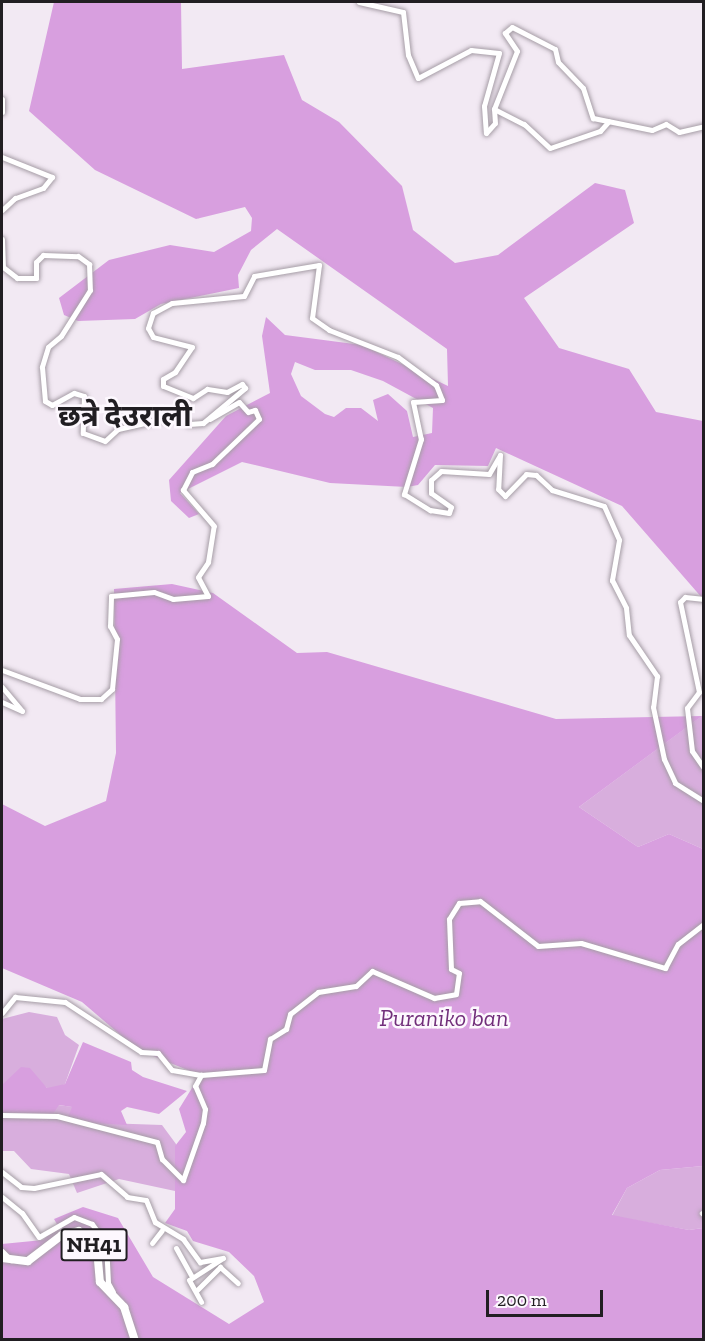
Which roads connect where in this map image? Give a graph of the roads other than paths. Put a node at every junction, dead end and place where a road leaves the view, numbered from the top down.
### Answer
1 (359, 2) edge
2 (2, 99) edge
3 (494, 109) junction
4 (2, 112) edge
5 (609, 121) junction
6 (704, 126) edge
7 (2, 157) edge
8 (2, 210) edge
9 (2, 239) edge
10 (210, 419) junction
11 (704, 599) edge
12 (2, 670) edge
13 (2, 687) edge
14 (2, 702) edge
15 (704, 768) edge
16 (704, 801) edge
17 (704, 924) edge
18 (2, 1013) edge
19 (201, 1075) junction
20 (2, 1115) edge
21 (2, 1172) edge
22 (2, 1197) edge
23 (162, 1230) junction
24 (152, 1243) dead end
25 (176, 1248) dead end
26 (2, 1251) edge
27 (2, 1258) edge
28 (12, 1261) junction
29 (192, 1277) junction
30 (238, 1283) dead end
31 (196, 1290) junction
32 (201, 1302) dead end
33 (124, 1307) junction
34 (135, 1340) edge

1 - 3 street
2 - 4 street
3 - 5 street
3 - 5 street
5 - 6 street
7 - 8 street
9 - 10 street
10 - 12 street
10 - 16 street
11 - 15 street
13 - 14 street
17 - 19 street
18 - 19 street
19 - 20 street
21 - 23 street
22 - 33 street
23 - 24 street
23 - 29 street
25 - 29 street
26 - 28 street
27 - 28 highway
28 - 33 highway, NH41
29 - 31 street
30 - 31 street
31 - 32 street
33 - 34 highway, NH41

